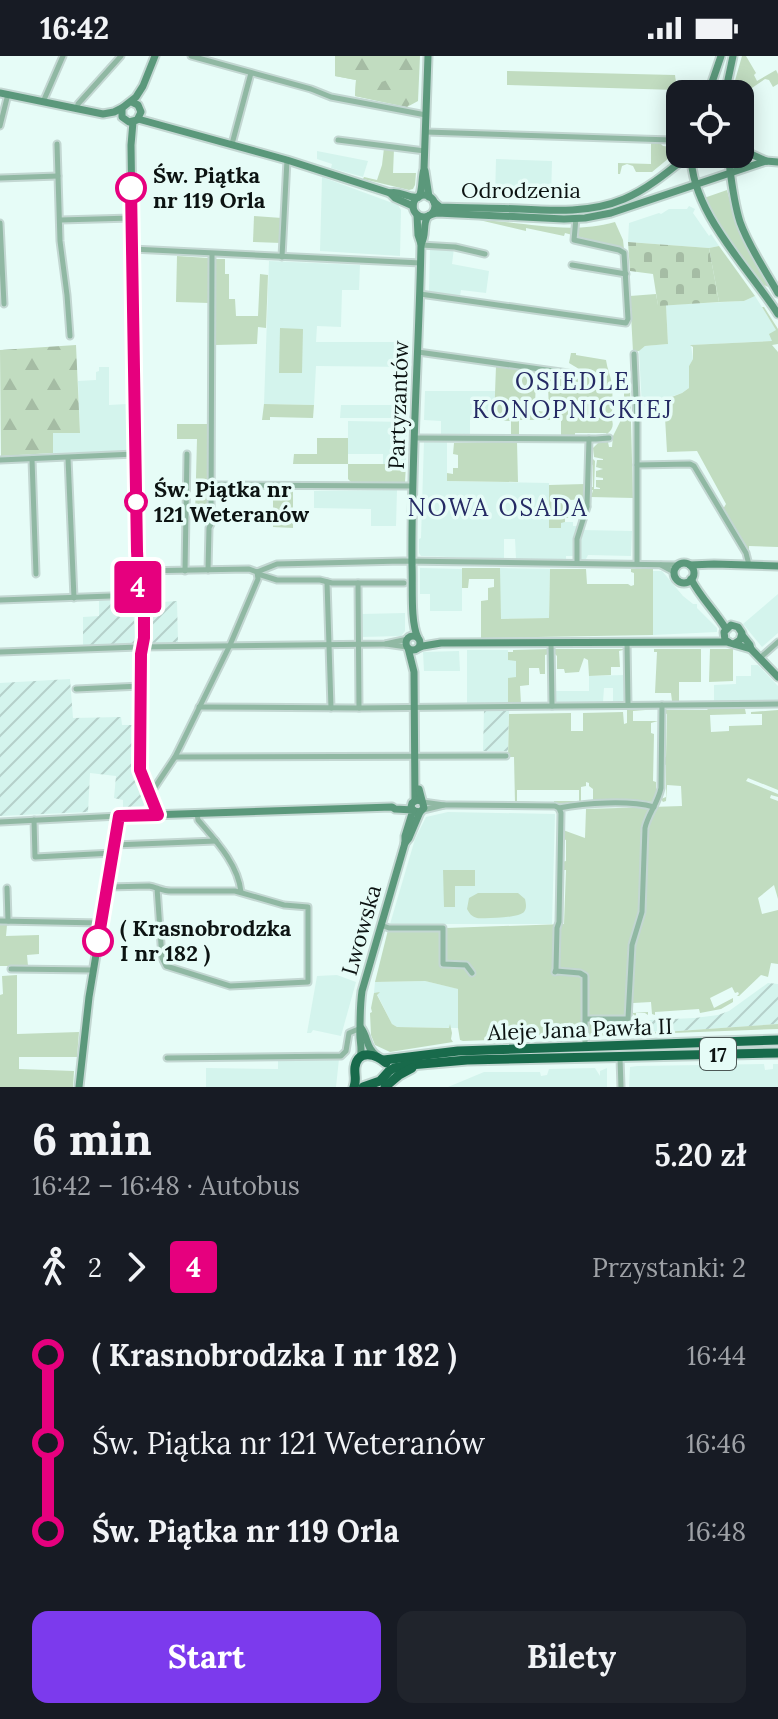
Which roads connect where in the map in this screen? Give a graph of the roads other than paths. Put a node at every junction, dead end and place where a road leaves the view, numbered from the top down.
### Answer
1 (63, 56) edge
2 (121, 56) edge
3 (155, 56) edge
4 (191, 56) edge
5 (428, 56) edge
6 (721, 56) edge
7 (733, 56) edge
8 (251, 73) junction
9 (713, 80) edge
10 (728, 80) edge
11 (4, 94) edge
12 (43, 102) junction
13 (137, 106) junction
14 (77, 108) junction
15 (426, 115) junction
16 (128, 117) junction
17 (161, 125) junction
18 (0, 126) edge
19 (426, 132) junction
20 (338, 140) dead end
21 (666, 140) edge
22 (57, 144) dead end
23 (232, 144) junction
24 (425, 151) junction
25 (754, 155) edge
26 (287, 160) junction
27 (766, 161) junction
28 (778, 162) edge
29 (672, 168) edge
30 (692, 168) edge
31 (729, 168) edge
32 (424, 169) junction
33 (730, 173) junction
34 (58, 176) junction
35 (0, 178) edge
36 (695, 184) junction
37 (390, 193) junction
38 (418, 197) junction
39 (431, 200) junction
40 (413, 206) junction
41 (417, 215) junction
42 (429, 216) junction
43 (132, 218) junction
44 (576, 218) junction
45 (60, 220) junction
46 (0, 223) edge
47 (421, 245) junction
48 (132, 249) junction
49 (212, 254) junction
50 (485, 254) dead end
51 (282, 257) junction
52 (421, 263) junction
53 (572, 265) dead end
54 (626, 274) junction
55 (777, 289) edge
56 (420, 294) junction
57 (765, 295) junction
58 (4, 304) dead end
59 (778, 314) edge
60 (70, 336) dead end
61 (418, 352) junction
62 (634, 354) dead end
63 (568, 373) dead end
64 (415, 438) junction
65 (609, 438) dead end
66 (589, 439) junction
67 (135, 454) junction
68 (187, 454) dead end
69 (68, 458) junction
70 (32, 459) junction
71 (0, 460) edge
72 (637, 465) junction
73 (210, 485) junction
74 (414, 486) junction
75 (412, 561) junction
76 (577, 563) junction
77 (637, 564) junction
78 (749, 565) junction
79 (778, 566) edge
80 (677, 568) junction
81 (208, 570) junction
82 (137, 571) junction
83 (185, 571) junction
84 (258, 573) junction
85 (692, 573) junction
86 (36, 574) dead end
87 (327, 582) junction
88 (683, 582) junction
89 (358, 583) junction
90 (404, 583) dead end
91 (139, 595) junction
92 (700, 596) junction
93 (74, 598) junction
94 (0, 600) edge
95 (727, 629) junction
96 (742, 635) junction
97 (627, 642) junction
98 (703, 642) junction
99 (778, 642) edge
100 (413, 643) junction
101 (551, 643) junction
102 (731, 643) junction
103 (329, 644) junction
104 (359, 644) junction
105 (230, 645) junction
106 (142, 647) junction
107 (751, 649) junction
108 (0, 652) edge
109 (760, 658) junction
110 (777, 673) edge
111 (141, 686) junction
112 (76, 689) dead end
113 (778, 704) edge
114 (662, 705) junction
115 (552, 706) junction
116 (628, 706) junction
117 (199, 707) junction
118 (331, 708) junction
119 (359, 708) junction
120 (414, 708) junction
121 (415, 755) junction
122 (506, 756) dead end
123 (175, 757) junction
124 (150, 797) junction
125 (418, 806) junction
126 (654, 807) junction
127 (393, 808) junction
128 (559, 808) junction
129 (197, 813) junction
130 (140, 815) junction
131 (158, 815) junction
132 (119, 816) junction
133 (34, 820) junction
134 (0, 822) edge
135 (407, 829) junction
136 (216, 841) junction
137 (405, 843) junction
138 (114, 849) junction
139 (107, 887) junction
140 (7, 888) dead end
141 (157, 888) junction
142 (241, 892) junction
143 (0, 921) edge
144 (8, 921) junction
145 (101, 923) junction
146 (381, 925) junction
147 (11, 969) dead end
148 (93, 970) junction
149 (472, 973) dead end
150 (586, 1019) junction
151 (361, 1028) junction
152 (778, 1040) edge
153 (585, 1047) junction
154 (620, 1051) junction
155 (778, 1053) edge
156 (167, 1058) dead end
157 (360, 1058) junction
158 (380, 1058) junction
159 (419, 1065) junction
160 (386, 1074) junction
161 (356, 1076) junction
162 (366, 1085) edge
163 (79, 1087) edge
164 (354, 1087) edge
165 (385, 1087) edge
166 (621, 1087) edge

1 - 12 street
2 - 14 street
3 - 13 main road
4 - 8 street
5 - 15 main road
6 - 9 main road
7 - 10 main road
8 - 15 street
8 - 23 street
11 - 12 main road
11 - 18 street
12 - 14 main road
13 - 16 main road
13 - 16 main road
13 - 17 main road
14 - 16 main road
15 - 19 main road
16 - 17 main road
16 - 43 main road
17 - 23 main road
19 - 21 street
19 - 24 main road
20 - 24 street
22 - 34 street
23 - 26 main road
24 - 32 main road
25 - 27 main road
26 - 37 main road
26 - 51 street
27 - 28 main road
27 - 33 main road, Odrodzenia
29 - 39 main road, Odrodzenia
30 - 36 main road
31 - 33 main road
32 - 38 main road
32 - 39 main road
33 - 36 main road, Odrodzenia
33 - 55 main road
34 - 35 street
34 - 45 street
36 - 44 main road, Odrodzenia
36 - 57 main road
37 - 38 main road
37 - 40 main road
38 - 39 main road
38 - 40 main road
39 - 42 main road
40 - 41 main road
41 - 42 main road
41 - 47 main road, Partyzantów
42 - 44 main road, Odrodzenia
42 - 47 main road, Partyzantów
43 - 45 street
43 - 48 main road
44 - 54 street
45 - 60 street
46 - 58 street
47 - 50 street
47 - 52 main road, Partyzantów
48 - 49 street
48 - 67 main road
49 - 51 street
49 - 73 street
51 - 52 street
52 - 56 main road, Partyzantów
53 - 54 street
54 - 56 street
55 - 57 street
56 - 61 main road, Partyzantów
57 - 59 main road
61 - 63 street
61 - 64 main road, Partyzantów
62 - 72 street
64 - 66 street
64 - 74 main road, Partyzantów
65 - 66 street
66 - 76 street
67 - 69 street
67 - 82 main road
68 - 83 street
69 - 70 street
69 - 93 street
70 - 71 street
70 - 86 street
72 - 77 street
72 - 78 street
73 - 74 street
73 - 81 street
74 - 75 main road, Partyzantów
75 - 76 street
75 - 84 street
75 - 100 main road, Partyzantów
76 - 77 street
77 - 80 street
78 - 79 main road
78 - 85 main road
80 - 85 main road
80 - 88 main road
81 - 83 street
81 - 84 street
82 - 83 street
82 - 91 main road
84 - 87 street
84 - 105 street
85 - 88 main road
85 - 92 main road
87 - 89 street
87 - 103 street
88 - 92 main road
89 - 90 street
89 - 104 street
91 - 93 street
91 - 106 main road
92 - 95 main road
93 - 94 street
95 - 96 main road
95 - 98 main road
95 - 102 main road
96 - 102 main road
96 - 107 main road
97 - 98 main road
97 - 101 main road
97 - 116 street
98 - 102 main road
99 - 109 street
100 - 101 main road
100 - 104 street
100 - 120 main road
101 - 115 street
102 - 107 main road
103 - 104 street
103 - 105 street
103 - 118 street
104 - 119 street
105 - 106 street
105 - 117 street
106 - 108 street
106 - 111 main road
107 - 109 main road
109 - 110 main road
111 - 112 street
111 - 124 main road
113 - 114 street
114 - 116 street
114 - 126 street
115 - 116 street
115 - 120 street
117 - 118 street
117 - 123 street
118 - 119 street
119 - 120 street
120 - 121 main road
121 - 122 street
121 - 123 street
121 - 125 main road
123 - 124 street
124 - 130 main road
124 - 131 main road
125 - 127 main road
125 - 128 street
125 - 135 main road, Lwowska
125 - 137 main road, Lwowska
126 - 128 street
126 - 150 street
127 - 129 main road
127 - 135 main road
128 - 150 street
129 - 131 main road
129 - 136 street
130 - 131 main road
130 - 132 main road
132 - 133 street
132 - 138 main road
133 - 134 street
133 - 138 street
135 - 137 main road, Lwowska
136 - 138 street
136 - 142 street
137 - 146 main road, Lwowska
138 - 139 main road
139 - 141 street
139 - 145 main road
140 - 144 street
141 - 142 street
141 - 142 street
143 - 144 street
144 - 145 street
145 - 148 main road
146 - 149 street
146 - 151 main road, Lwowska
147 - 148 street
148 - 163 main road
150 - 153 street
151 - 156 street
151 - 157 main road, Lwowska
151 - 158 main road
152 - 154 highway, Aleje Jana Pawła II / 17
153 - 154 highway, Aleje Jana Pawła II / 17
153 - 158 highway, Aleje Jana Pawła II / 17
154 - 155 highway, Aleje Jana Pawła II / 17
154 - 159 highway, Aleje Jana Pawła II / 17
154 - 166 street
157 - 158 highway, 17
157 - 161 highway
158 - 160 highway
159 - 160 highway, Aleje Jana Pawła II / 17
159 - 165 highway
160 - 162 highway, 17
161 - 162 highway, 17
161 - 164 highway

